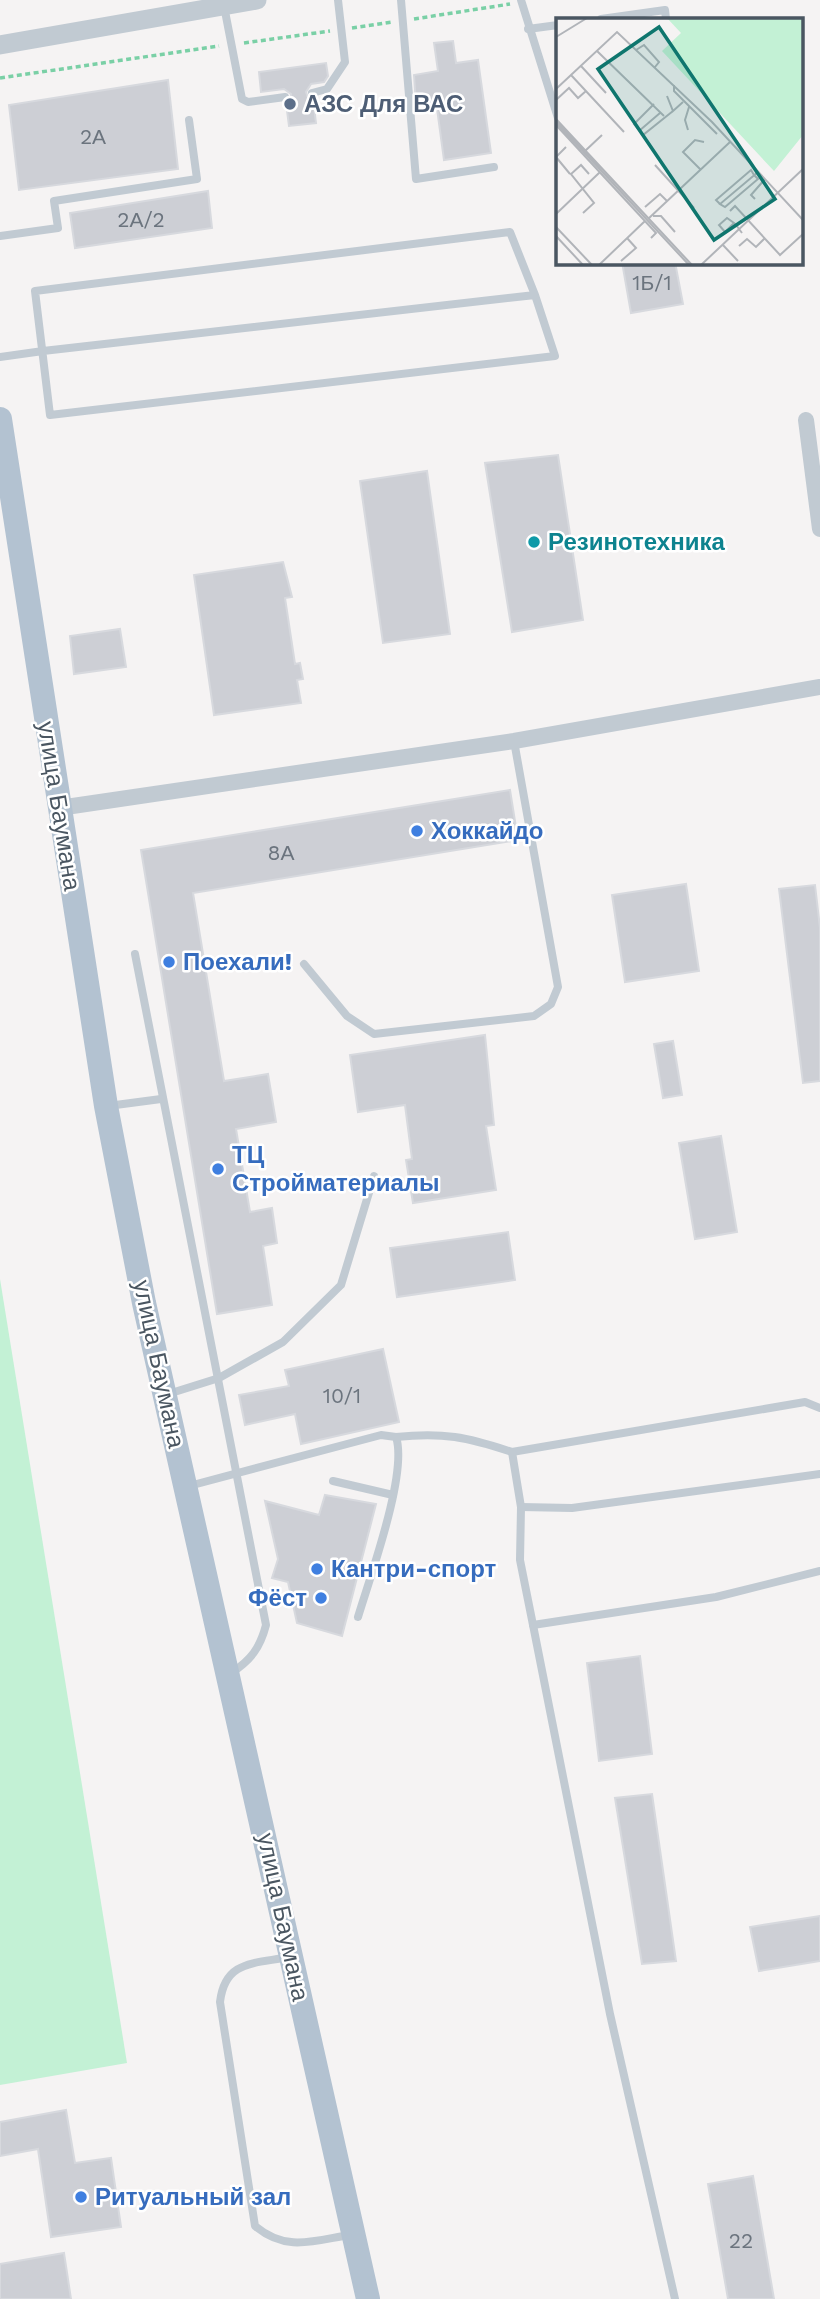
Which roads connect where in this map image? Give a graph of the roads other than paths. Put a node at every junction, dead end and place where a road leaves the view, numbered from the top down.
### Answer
1 (257, 0) edge
2 (338, 0) edge
3 (401, 0) edge
4 (521, 1) edge
5 (224, 6) junction
6 (608, 18) edge
7 (666, 18) edge
8 (556, 25) edge
9 (528, 29) junction
10 (0, 45) edge
11 (312, 93) dead end
12 (285, 97) dead end
13 (556, 112) edge
14 (189, 120) dead end
15 (494, 167) dead end
16 (0, 236) edge
17 (535, 295) junction
18 (43, 351) junction
19 (0, 357) edge
20 (0, 419) edge
21 (806, 421) dead end
22 (820, 529) edge
23 (820, 687) edge
24 (514, 741) junction
25 (59, 808) junction
26 (135, 954) dead end
27 (304, 964) dead end
28 (161, 1099) junction
29 (106, 1106) junction
30 (374, 1176) dead end
31 (219, 1378) junction
32 (165, 1395) junction
33 (820, 1408) edge
34 (396, 1437) junction
35 (512, 1452) junction
36 (236, 1471) junction
37 (820, 1474) edge
38 (332, 1481) dead end
39 (186, 1486) junction
40 (393, 1495) junction
41 (521, 1507) junction
42 (820, 1571) edge
43 (358, 1617) dead end
44 (533, 1625) junction
45 (229, 1674) junction
46 (291, 1956) junction
47 (352, 2234) junction
48 (368, 2299) edge
49 (675, 2299) edge

1 - 5 street
2 - 11 lane
3 - 15 lane
4 - 9 lane
5 - 10 street
5 - 12 lane
6 - 7 lane
8 - 9 lane
9 - 13 lane
14 - 16 lane
17 - 18 lane
17 - 18 lane
17 - 18 lane
18 - 19 lane
20 - 25 main road, улица Баумана
21 - 22 street
23 - 24 street
24 - 25 street
24 - 27 lane
25 - 29 main road, улица Баумана
26 - 28 lane
28 - 29 lane
28 - 31 lane
29 - 32 main road, улица Баумана
30 - 31 lane
31 - 32 lane
31 - 36 lane
32 - 39 main road, улица Баумана
33 - 35 lane
34 - 35 lane
34 - 36 lane
34 - 40 lane
35 - 41 lane
36 - 39 lane
36 - 45 lane
37 - 41 lane
38 - 40 lane
39 - 45 main road, улица Баумана
40 - 43 lane
41 - 44 lane
42 - 44 lane
44 - 49 lane
45 - 46 main road, улица Баумана
46 - 47 main road, улица Баумана
46 - 47 lane
47 - 48 main road, улица Баумана

